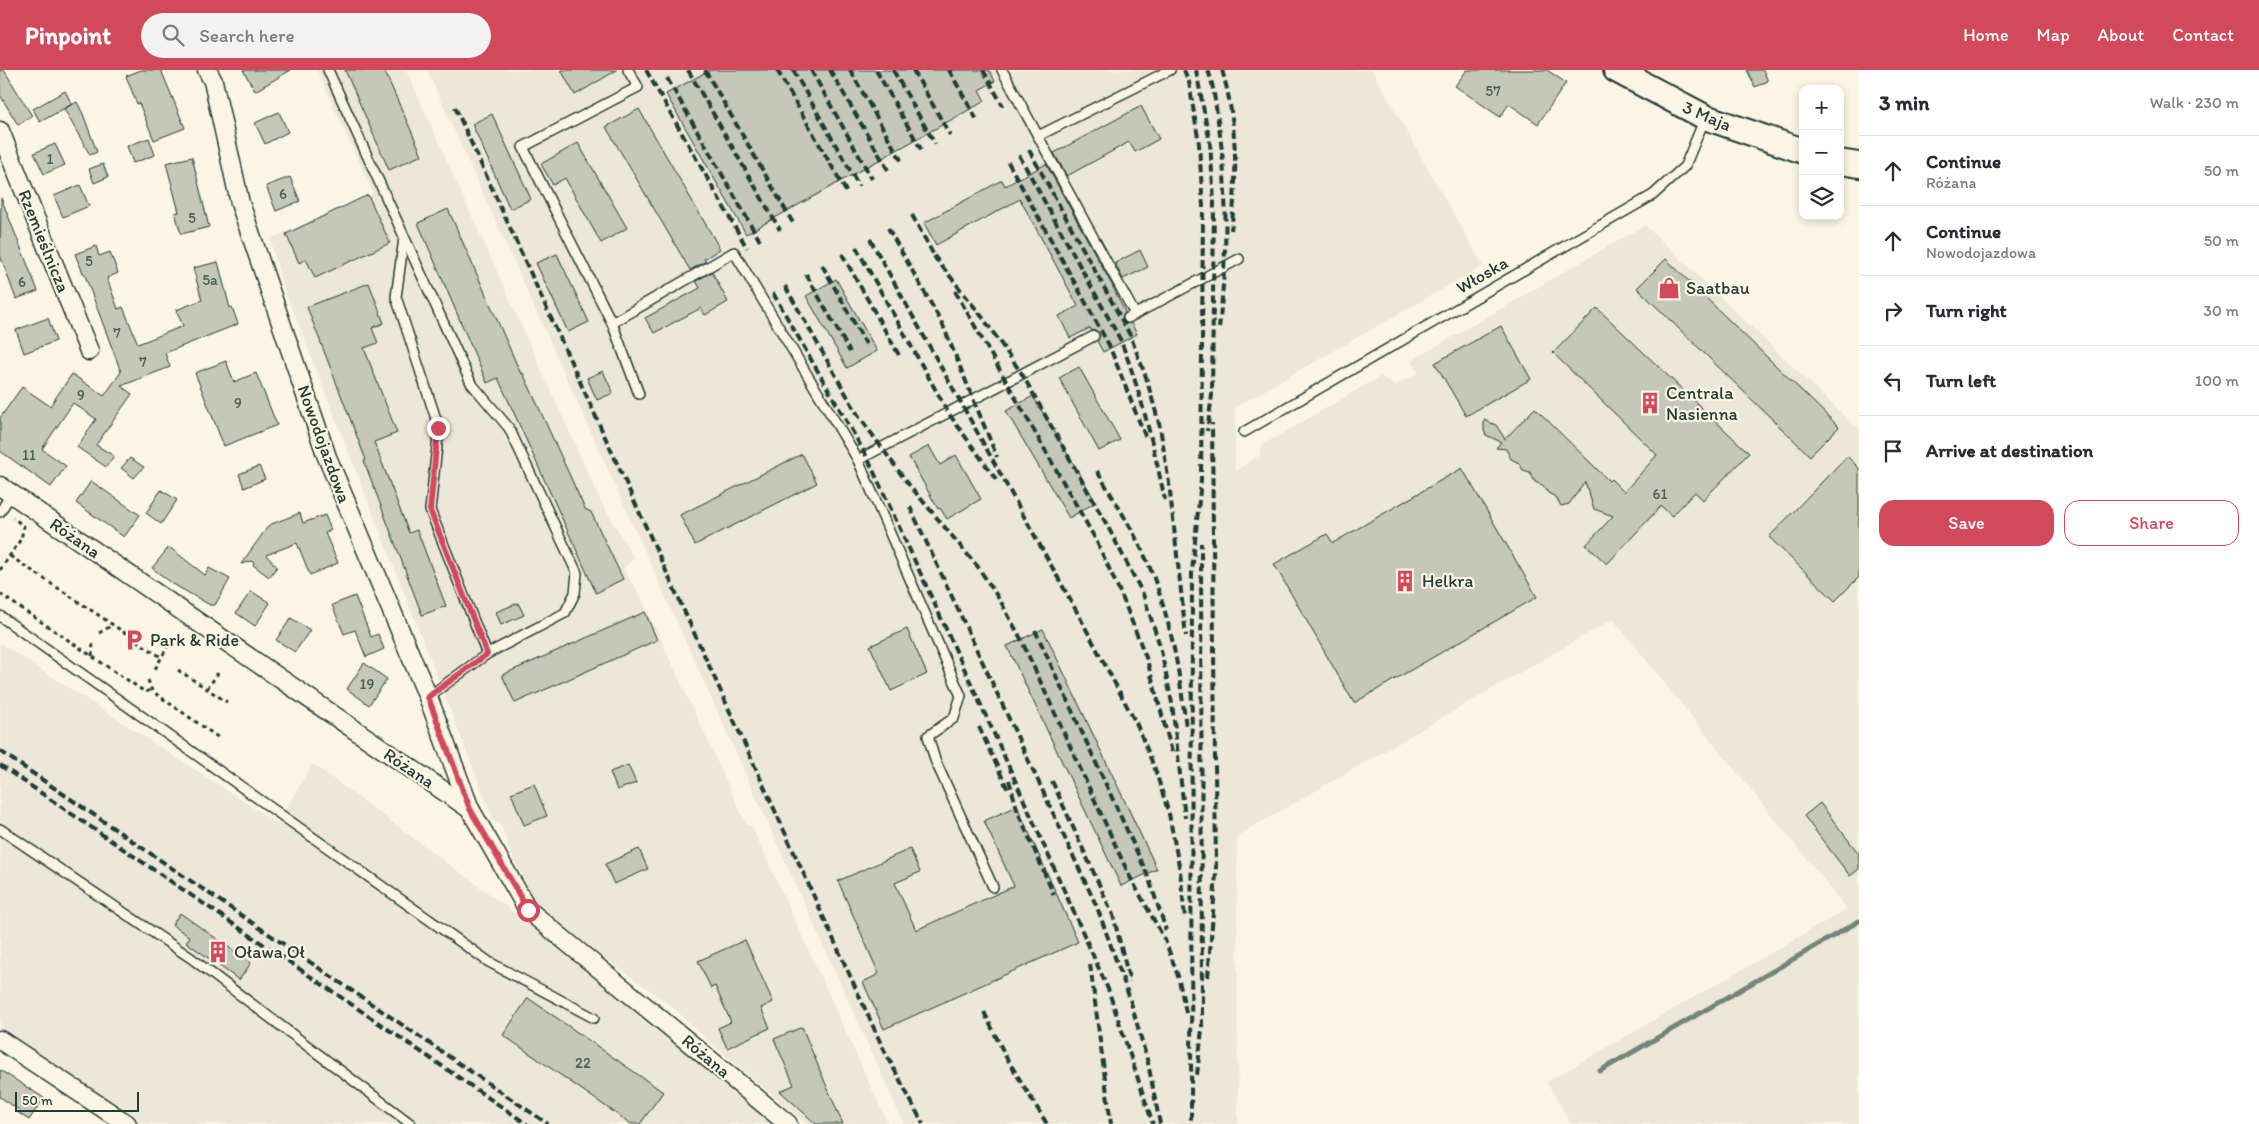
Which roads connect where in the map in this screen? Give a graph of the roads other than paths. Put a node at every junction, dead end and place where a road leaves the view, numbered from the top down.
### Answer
1 (207, 70) edge
2 (328, 70) edge
3 (628, 70) edge
4 (1170, 70) edge
5 (1616, 70) edge
6 (1005, 71) edge
7 (1705, 117) junction
8 (0, 131) edge
9 (1038, 136) junction
10 (1799, 150) edge
11 (1844, 163) edge
12 (1859, 165) edge
13 (404, 238) junction
14 (1239, 259) dead end
15 (612, 322) junction
16 (1094, 336) dead end
17 (89, 351) dead end
18 (639, 394) dead end
19 (1244, 432) dead end
20 (858, 460) junction
21 (5, 490) edge
22 (0, 512) edge
23 (0, 616) edge
24 (487, 654) junction
25 (428, 697) junction
26 (470, 809) junction
27 (0, 828) edge
28 (993, 887) dead end
29 (594, 1018) dead end
30 (0, 1040) edge
31 (127, 1124) edge
32 (411, 1124) edge
33 (788, 1124) edge

1 - 25 street, Nowodojazdowa
2 - 13 lane
3 - 15 lane
4 - 9 lane
5 - 7 street, 3 Maja
6 - 9 lane
7 - 10 street, 3 Maja
7 - 19 lane, Włoska
8 - 17 street, Rzemieślnicza
9 - 14 lane
11 - 12 street
13 - 24 lane
13 - 24 lane
15 - 18 lane
15 - 20 lane
16 - 20 lane
20 - 28 lane
21 - 22 lane
21 - 26 street, Różana
23 - 29 lane
24 - 25 lane
25 - 26 street, Nowodojazdowa
26 - 33 street, Różana
27 - 32 lane
30 - 31 street

